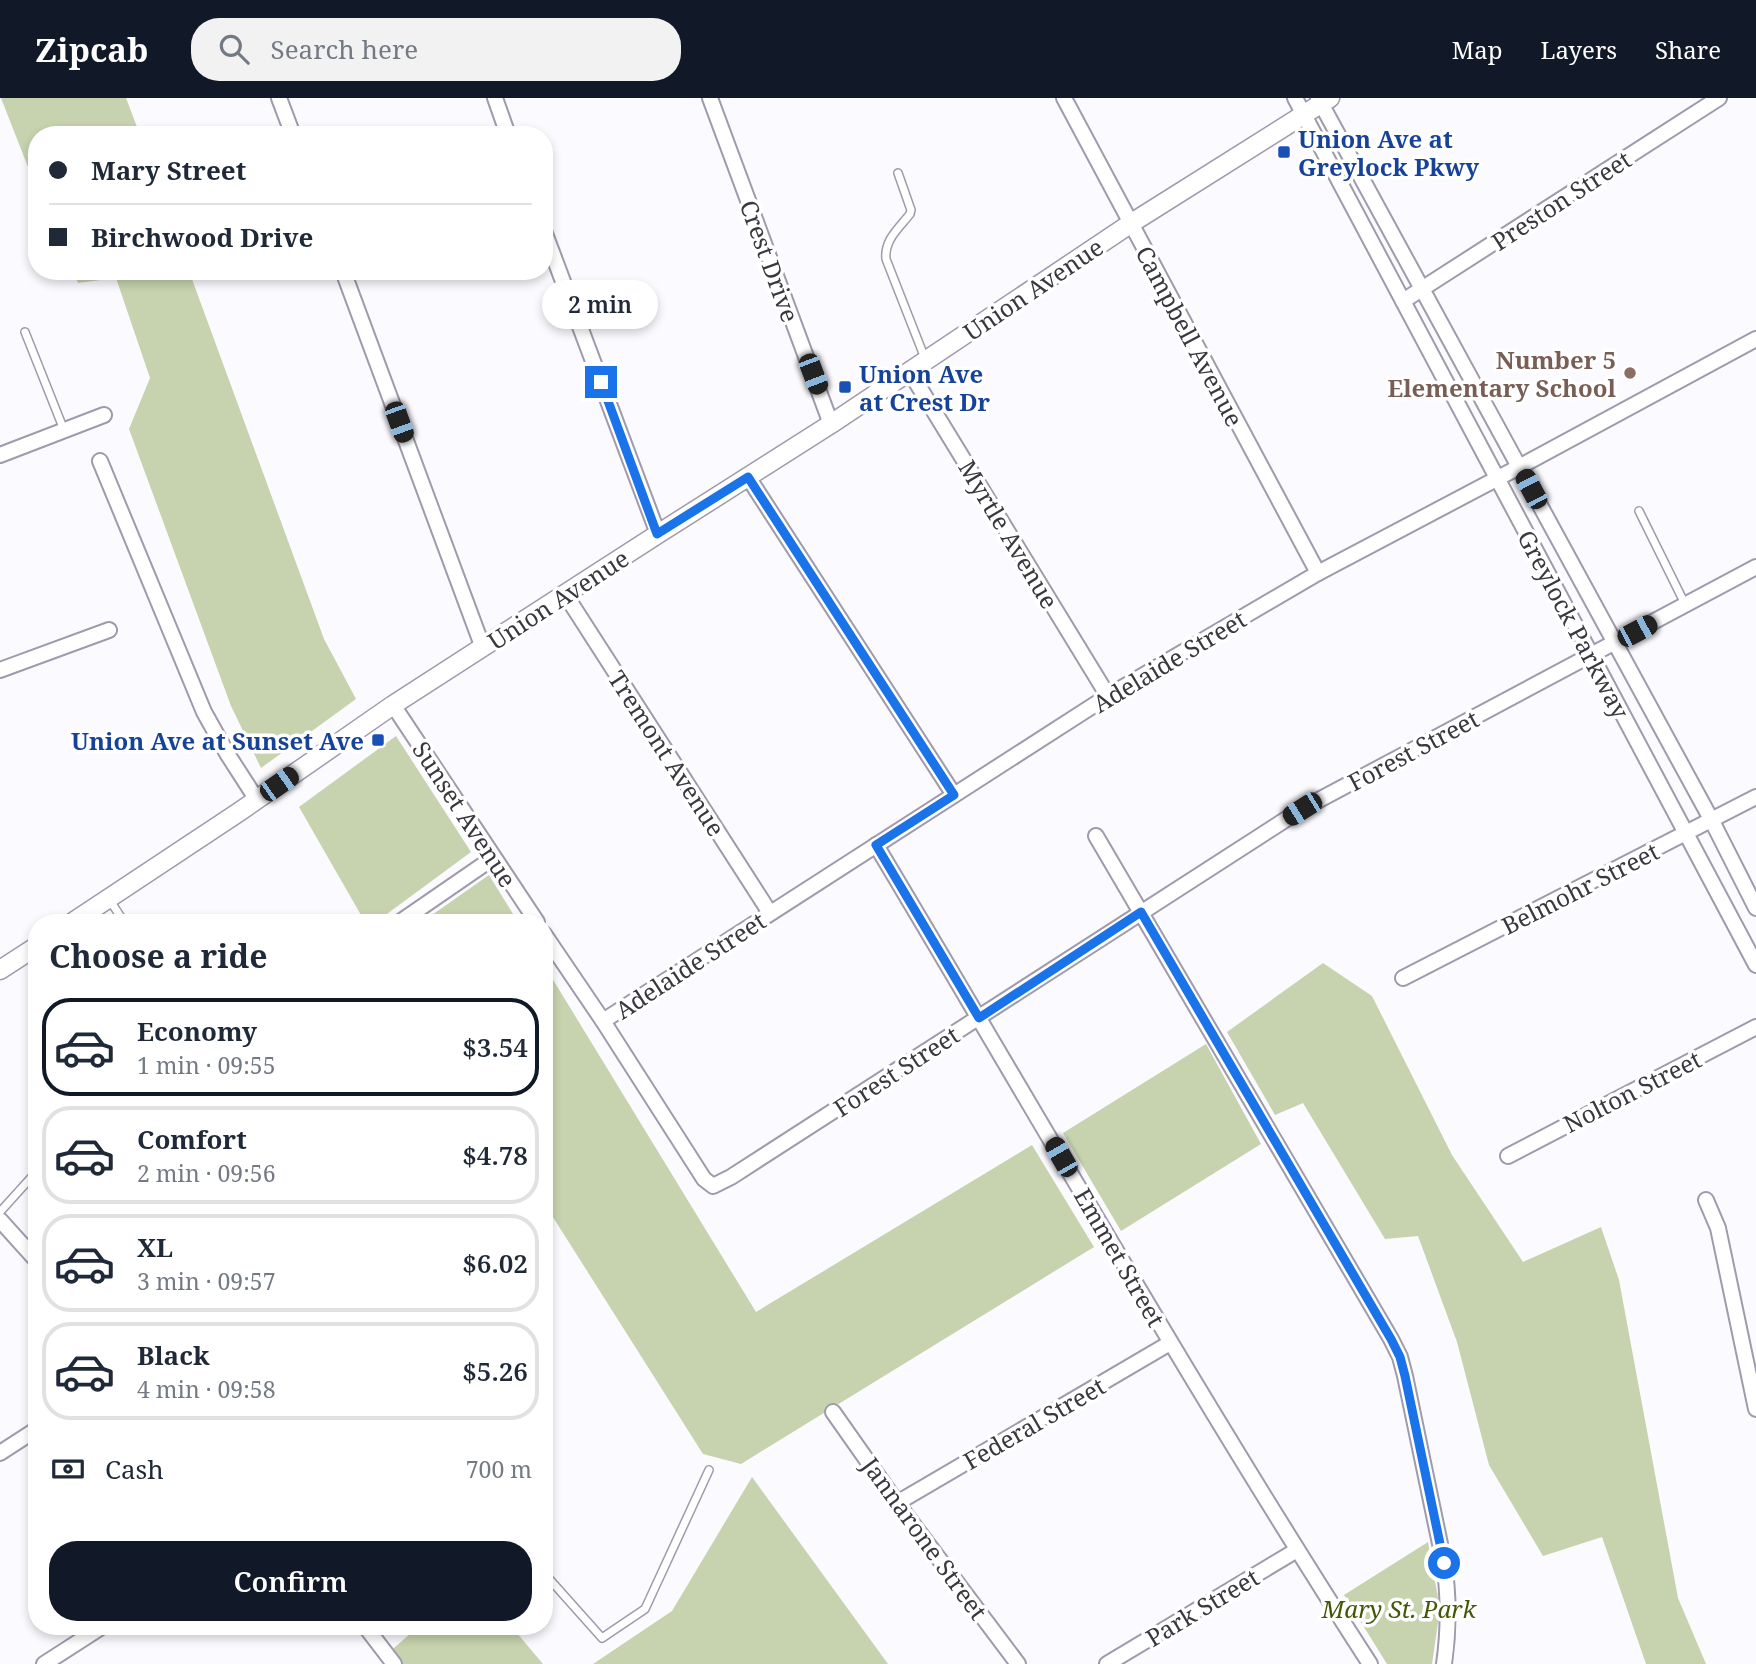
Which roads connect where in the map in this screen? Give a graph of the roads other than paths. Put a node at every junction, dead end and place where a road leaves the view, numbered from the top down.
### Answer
1 (279, 98) edge
2 (495, 98) edge
3 (710, 98) edge
4 (1064, 98) edge
5 (1295, 98) edge
6 (1719, 98) edge
7 (1323, 100) edge
8 (1304, 115) junction
9 (290, 126) edge
10 (505, 126) edge
11 (898, 173) dead end
12 (1130, 224) junction
13 (553, 254) edge
14 (346, 280) edge
15 (1423, 289) junction
16 (1403, 301) junction
17 (25, 332) dead end
18 (1756, 339) edge
19 (926, 361) junction
20 (910, 372) junction
21 (104, 415) dead end
22 (831, 424) junction
23 (64, 430) junction
24 (0, 455) edge
25 (100, 461) dead end
26 (1519, 467) junction
27 (748, 477) junction
28 (1497, 478) junction
29 (1639, 511) dead end
30 (657, 534) junction
31 (1756, 567) edge
32 (1318, 573) junction
33 (565, 594) junction
34 (1685, 605) junction
35 (109, 630) dead end
36 (1614, 643) junction
37 (483, 648) junction
38 (1591, 656) junction
39 (0, 670) edge
40 (1108, 696) junction
41 (393, 705) junction
42 (954, 795) junction
43 (1756, 797) edge
44 (257, 800) junction
45 (1712, 821) junction
46 (1686, 834) junction
47 (1096, 836) dead end
48 (876, 845) junction
49 (493, 858) junction
50 (108, 898) junction
51 (1756, 908) edge
52 (1141, 912) junction
53 (770, 913) junction
54 (85, 914) edge
55 (119, 914) edge
56 (412, 914) edge
57 (532, 914) edge
58 (553, 947) edge
59 (28, 952) edge
60 (1756, 965) edge
61 (0, 970) edge
62 (1403, 978) dead end
63 (979, 1018) junction
64 (603, 1021) junction
65 (1756, 1027) edge
66 (1507, 1156) dead end
67 (28, 1181) edge
68 (1706, 1200) dead end
69 (0, 1212) edge
70 (0, 1220) edge
71 (28, 1251) edge
72 (1170, 1343) junction
73 (1756, 1409) edge
74 (834, 1412) dead end
75 (28, 1435) edge
76 (0, 1453) edge
77 (709, 1470) dead end
78 (897, 1503) junction
79 (1297, 1550) junction
80 (553, 1583) edge
81 (89, 1635) edge
82 (372, 1635) edge
83 (44, 1664) edge
84 (394, 1664) edge
85 (1018, 1664) edge
86 (1107, 1664) edge
87 (1370, 1664) edge
88 (1444, 1664) edge

1 - 9 street
2 - 10 street
3 - 22 street, Crest Drive
4 - 12 street, Campbell Avenue
5 - 8 street, Greylock Parkway
6 - 15 street, Preston Street
7 - 8 street, Union Avenue
7 - 15 street, Greylock Parkway
8 - 12 street, Union Avenue
8 - 16 street, Greylock Parkway
11 - 19 lane
12 - 19 street, Union Avenue
12 - 32 street, Campbell Avenue
13 - 30 street
14 - 37 street
15 - 16 street, Preston Street
15 - 26 street, Greylock Parkway
16 - 28 street, Greylock Parkway
17 - 23 lane
18 - 26 street, Adelaide Street
19 - 20 street, Union Avenue
20 - 22 street, Union Avenue
20 - 40 street, Myrtle Avenue
21 - 23 street
22 - 27 street, Union Avenue
23 - 24 street
25 - 44 street
26 - 28 street, Adelaide Street
26 - 36 street, Greylock Parkway
27 - 30 street, Union Avenue
27 - 42 street
28 - 32 street, Adelaide Street
28 - 38 street, Greylock Parkway
29 - 34 lane
30 - 33 street, Union Avenue
31 - 34 street, Forest Street
32 - 40 street, Adelaide Street
33 - 37 street, Union Avenue
33 - 53 street, Tremont Avenue
34 - 36 street, Forest Street
35 - 39 street
36 - 38 street, Forest Street
36 - 45 street, Greylock Parkway
37 - 41 street, Union Avenue
38 - 46 street, Greylock Parkway
38 - 52 street, Forest Street
40 - 42 street, Adelaide Street
41 - 44 street, Union Avenue
41 - 49 street, Sunset Avenue
42 - 48 street, Adelaide Street
43 - 45 street, Belmohr Street
44 - 50 street, Union Avenue
45 - 46 street, Belmohr Street
45 - 51 street, Greylock Parkway
46 - 60 street, Greylock Parkway
46 - 62 street, Belmohr Street
47 - 52 street
48 - 53 street, Adelaide Street
48 - 63 street, Emmet Street
49 - 56 street
49 - 57 street, Sunset Avenue
50 - 54 street, Union Avenue
50 - 55 lane
52 - 63 street, Forest Street
52 - 88 street
53 - 64 street, Adelaide Street
58 - 64 street
59 - 61 street
63 - 64 street, Forest Street
63 - 72 street, Emmet Street
65 - 66 street, Nolton Street
67 - 69 lane
68 - 73 street
70 - 71 street
72 - 78 street, Federal Street
72 - 79 street, Emmet Street
74 - 78 street, Jannarone Street
75 - 76 street
77 - 80 lane
78 - 85 street, Jannarone Street
79 - 86 street, Park Street
79 - 87 street, Emmet Street
81 - 83 street
82 - 84 street

